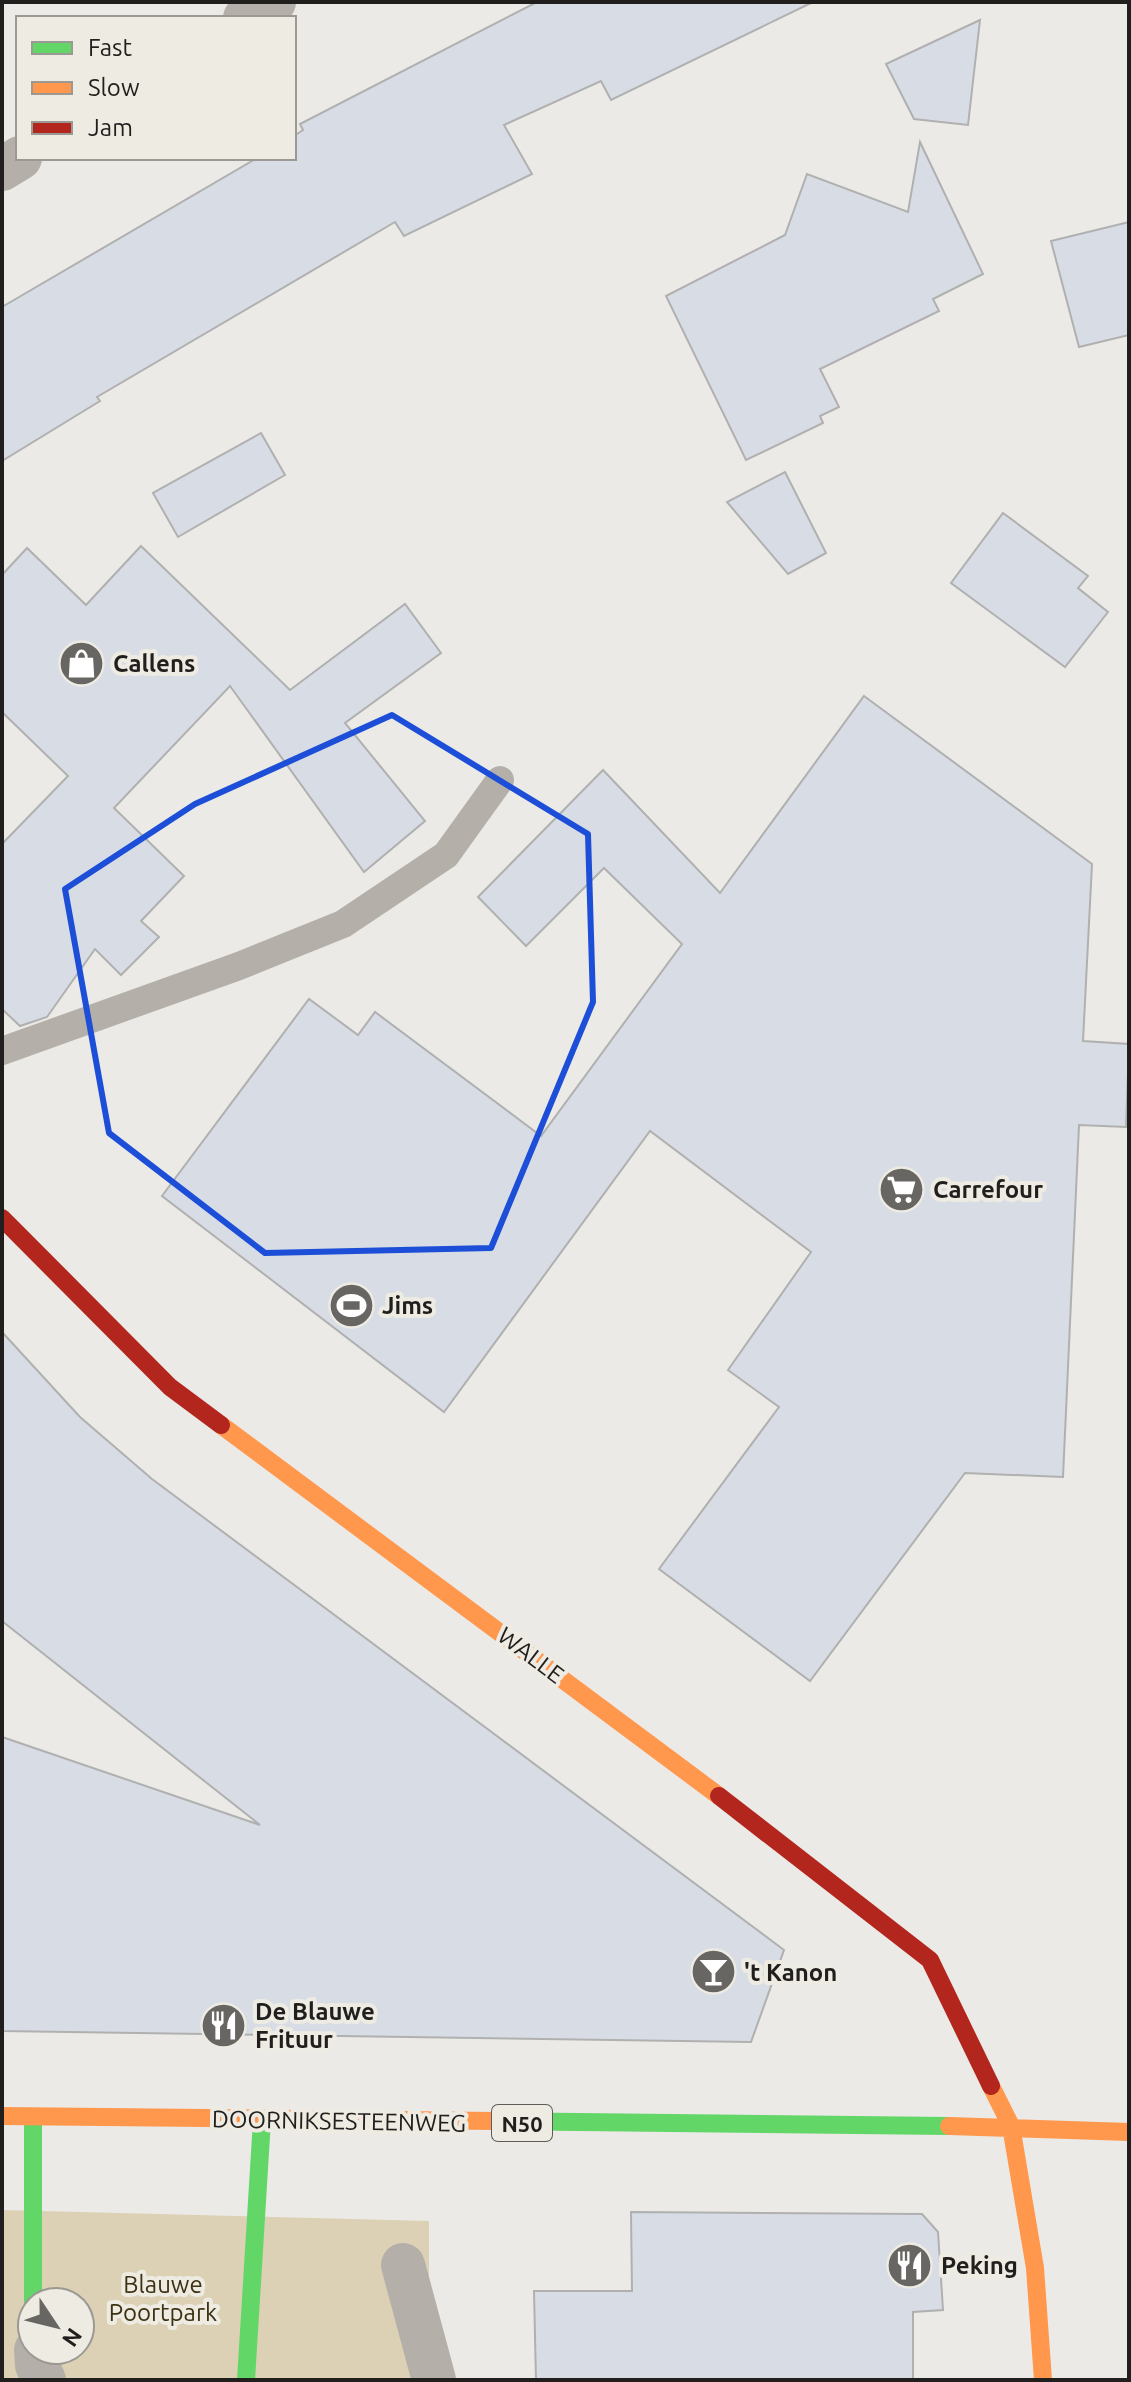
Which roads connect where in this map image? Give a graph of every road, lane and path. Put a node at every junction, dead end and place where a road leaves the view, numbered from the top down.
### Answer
1 (500, 780) dead end
2 (2, 1051) edge
3 (2, 1218) edge
4 (2, 2116) edge
5 (33, 2117) junction
6 (262, 2120) junction
7 (1011, 2126) junction
8 (1129, 2132) edge
9 (403, 2265) dead end
10 (33, 2286) edge
11 (246, 2380) edge
12 (434, 2380) edge
13 (1043, 2380) edge

1 - 2 lane
3 - 7 street, WALLE
4 - 5 street, DOORNIKSESTEENWEG / N50
5 - 6 street, DOORNIKSESTEENWEG / N50
5 - 10 street
6 - 7 street, DOORNIKSESTEENWEG / N50
6 - 11 street
7 - 8 street, N50
7 - 13 street, WALLE
9 - 12 street

